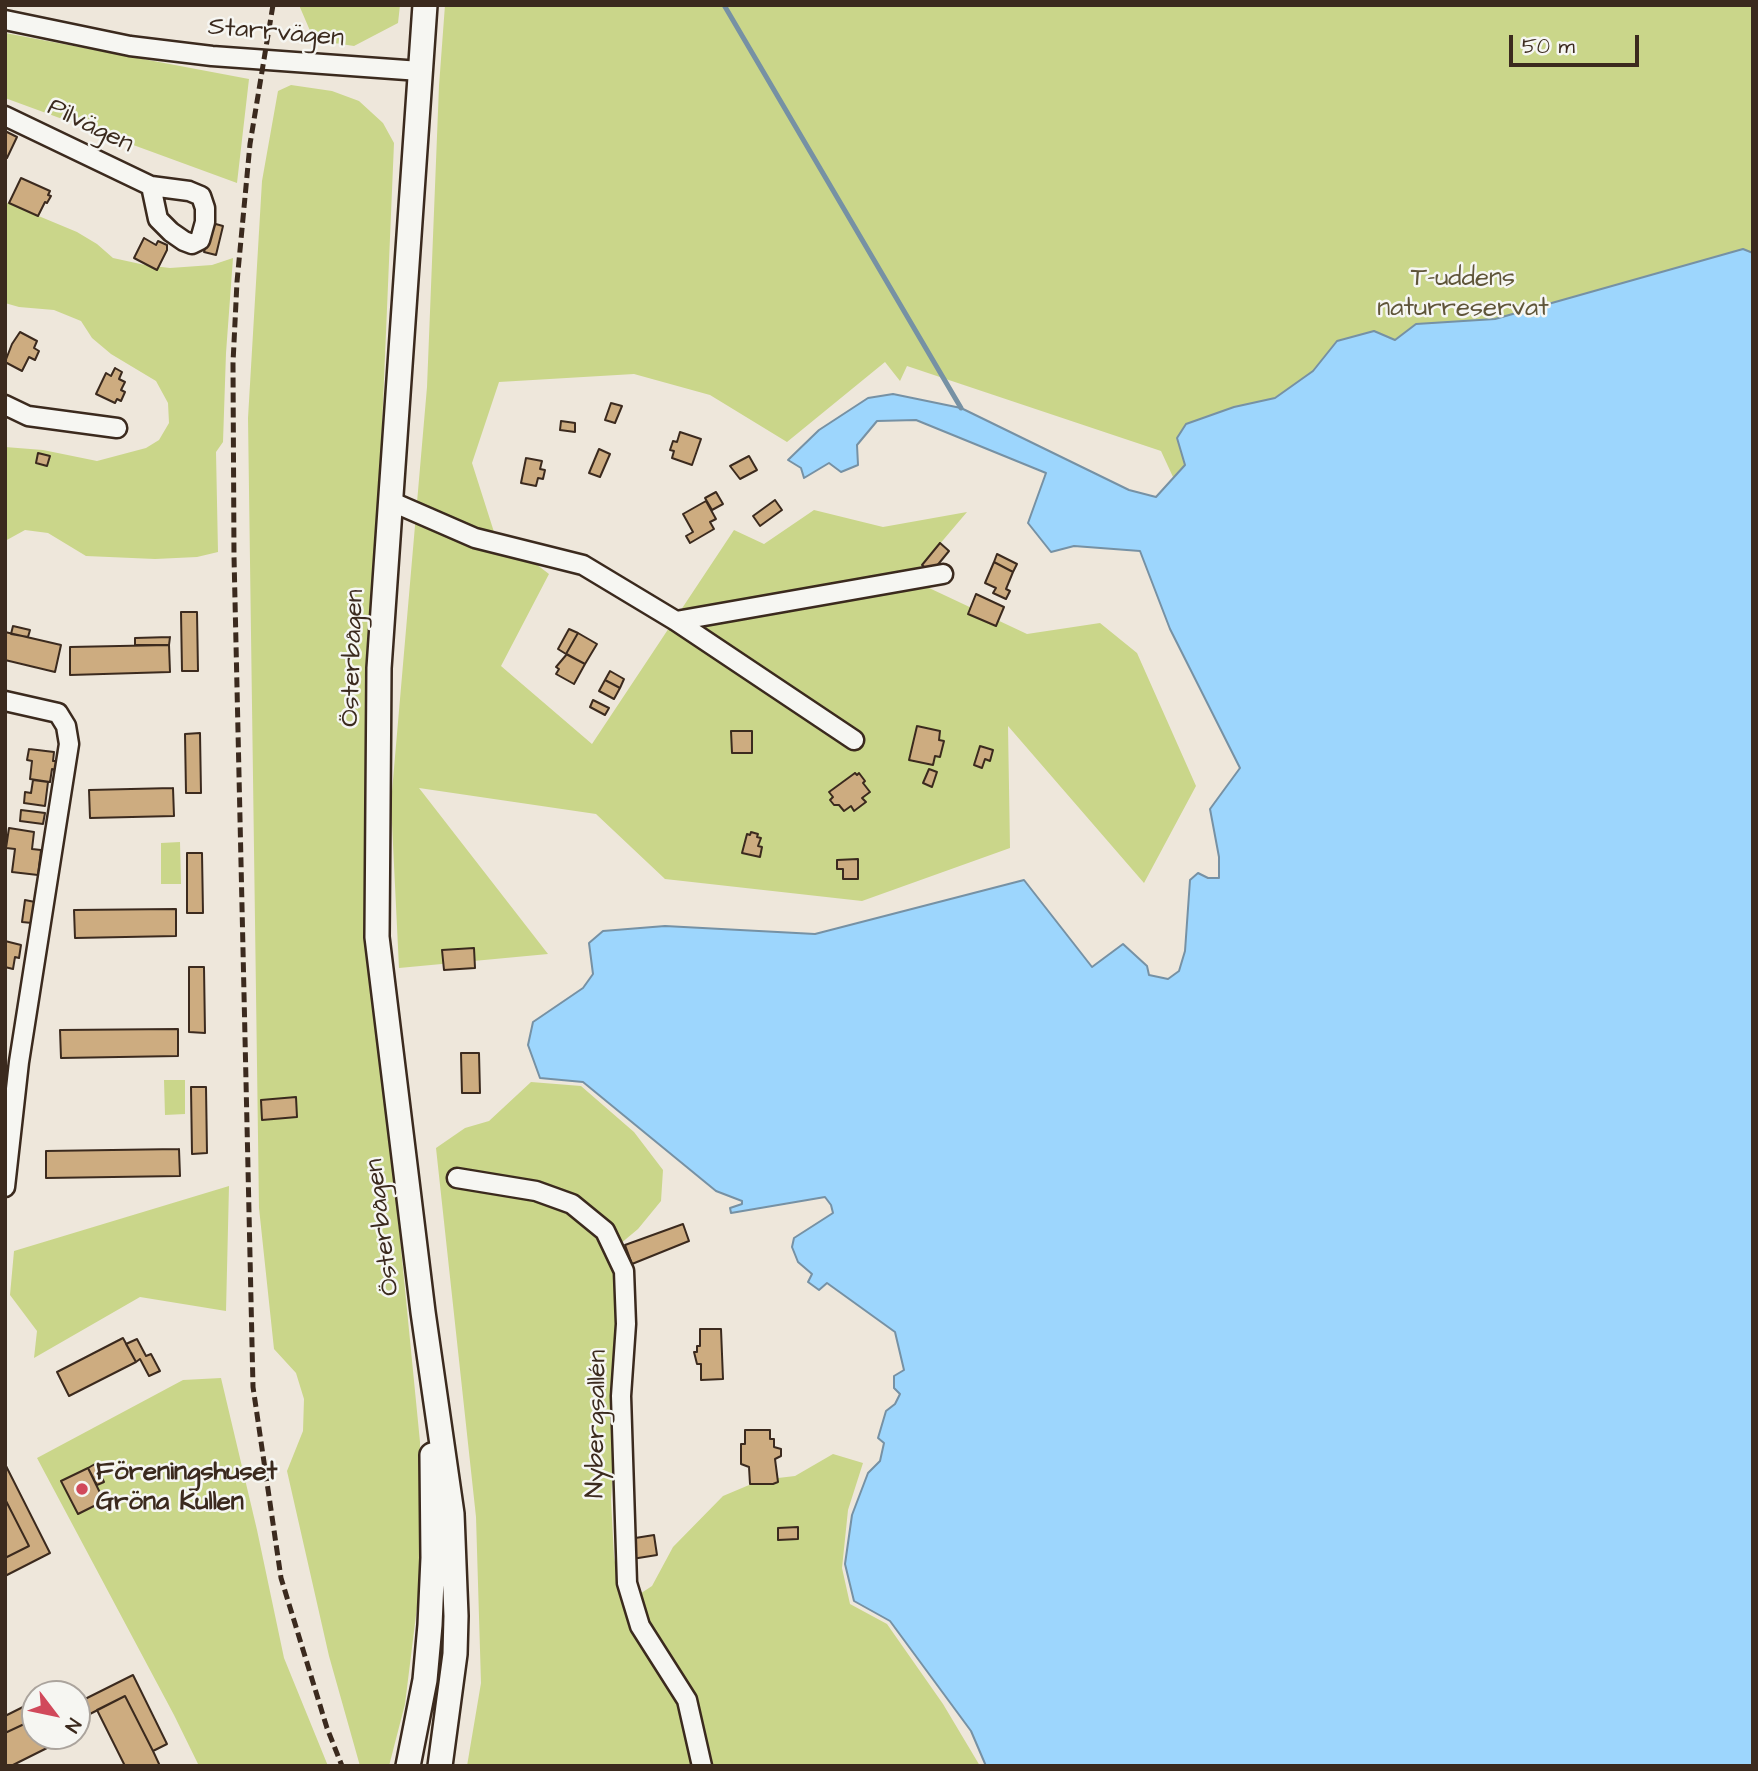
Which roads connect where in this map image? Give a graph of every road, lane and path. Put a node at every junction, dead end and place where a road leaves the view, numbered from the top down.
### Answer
1 (425, 5) edge
2 (5, 19) edge
3 (420, 71) junction
4 (5, 116) edge
5 (151, 187) dead end
6 (5, 405) edge
7 (117, 428) dead end
8 (390, 501) junction
9 (943, 573) dead end
10 (676, 621) junction
11 (5, 701) edge
12 (855, 740) dead end
13 (457, 1178) dead end
14 (5, 1186) edge
15 (423, 1312) junction
16 (408, 1766) edge
17 (440, 1766) edge
18 (702, 1766) edge

1 - 3 main road, Österbågen
2 - 3 street, Starrvägen
3 - 8 main road, Österbågen
4 - 5 street, Pilvägen
6 - 7 street
8 - 10 street
8 - 15 main road, Österbågen
9 - 10 street
10 - 12 street
11 - 14 street
13 - 18 street, Nybergsallén
15 - 16 main road, Österbågen
15 - 17 main road, Österbågen

